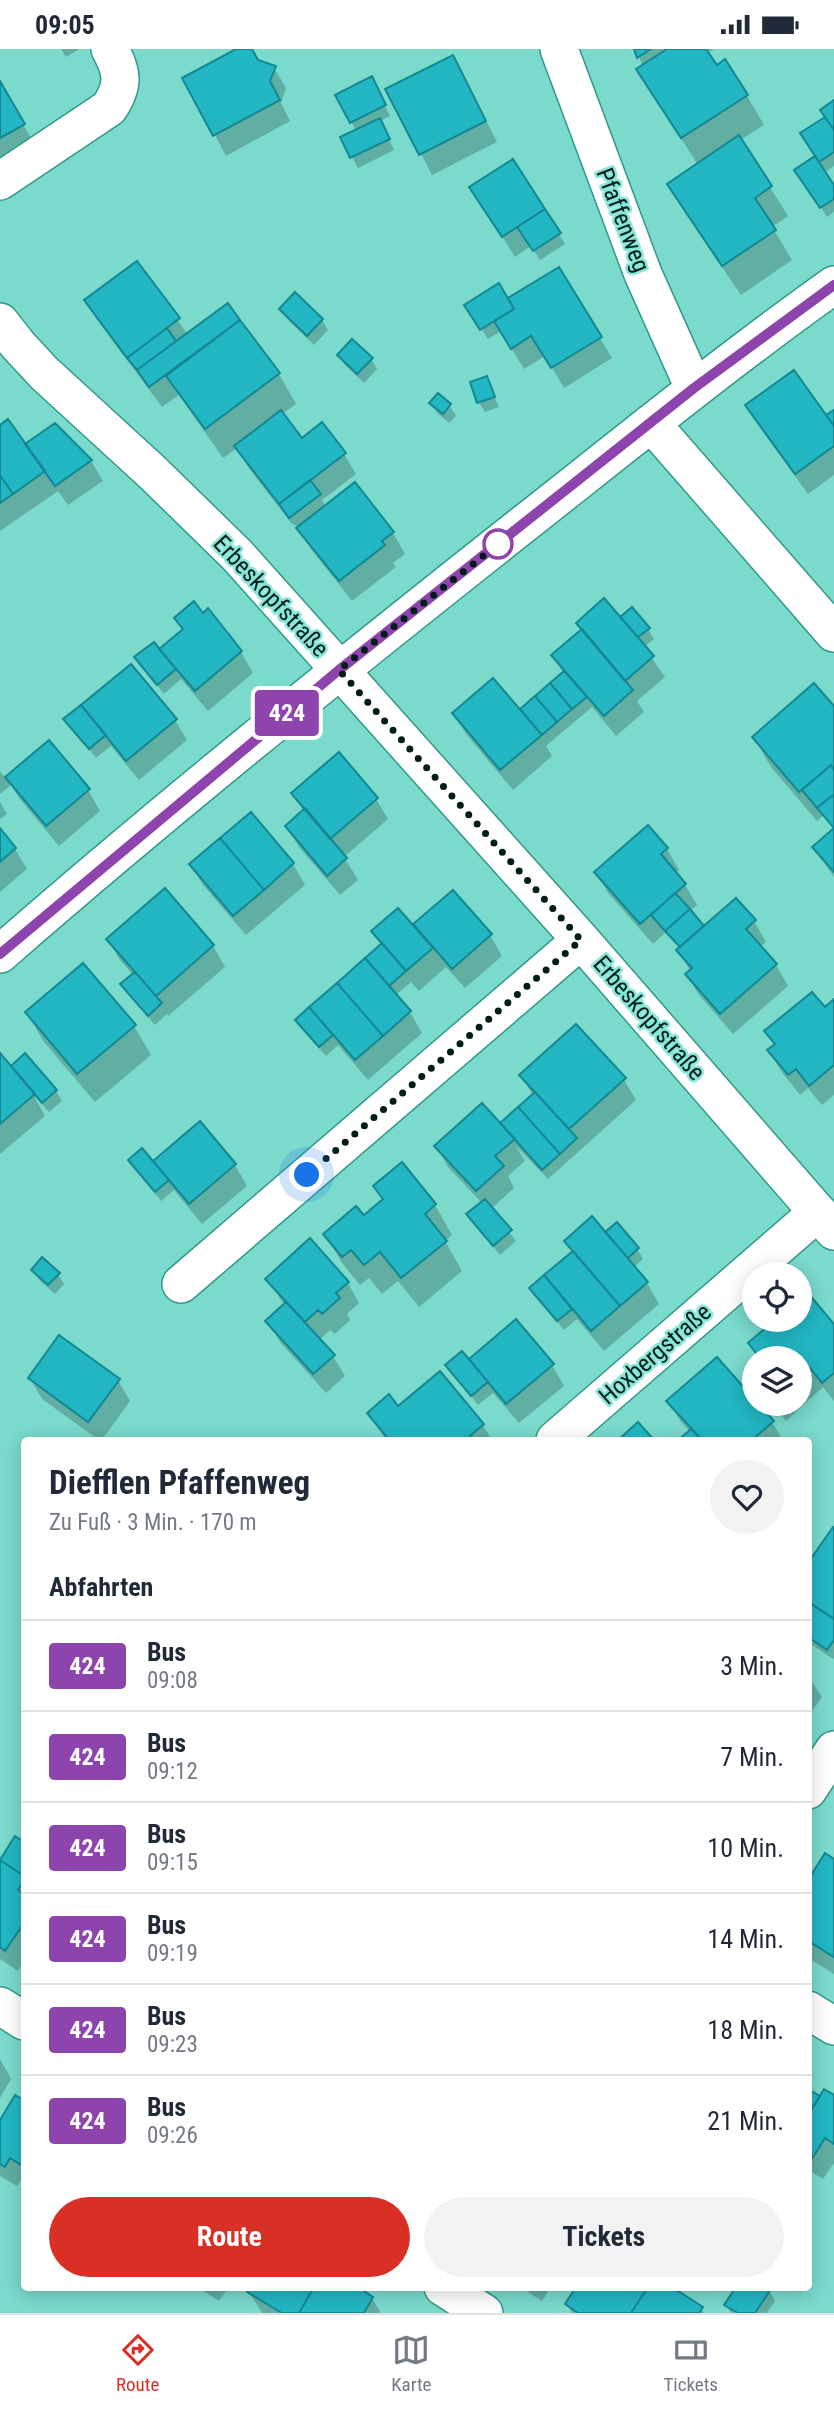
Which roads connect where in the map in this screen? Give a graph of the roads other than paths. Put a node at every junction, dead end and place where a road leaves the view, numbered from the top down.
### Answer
1 (110, 49) edge
2 (559, 49) edge
3 (0, 181) edge
4 (834, 285) edge
5 (6, 342) edge
6 (694, 388) junction
7 (651, 423) junction
8 (834, 633) edge
9 (339, 670) junction
10 (581, 940) junction
11 (0, 954) edge
12 (826, 1222) edge
13 (181, 1284) dead end
14 (559, 1437) edge
15 (834, 1750) edge
16 (812, 1784) edge
17 (0, 2006) edge
18 (812, 2013) edge
19 (21, 2019) edge
20 (834, 2027) edge
21 (449, 2291) edge
22 (484, 2313) edge

1 - 3 street
2 - 6 street, Pfaffenweg
4 - 6 street
5 - 9 street, Erbeskopfstraße
6 - 7 street
7 - 8 street
7 - 9 street
9 - 10 street, Erbeskopfstraße
9 - 11 street
10 - 12 street, Erbeskopfstraße
10 - 13 street
12 - 14 street, Hoxbergstraße
15 - 16 street
17 - 19 street
18 - 20 street
21 - 22 street

